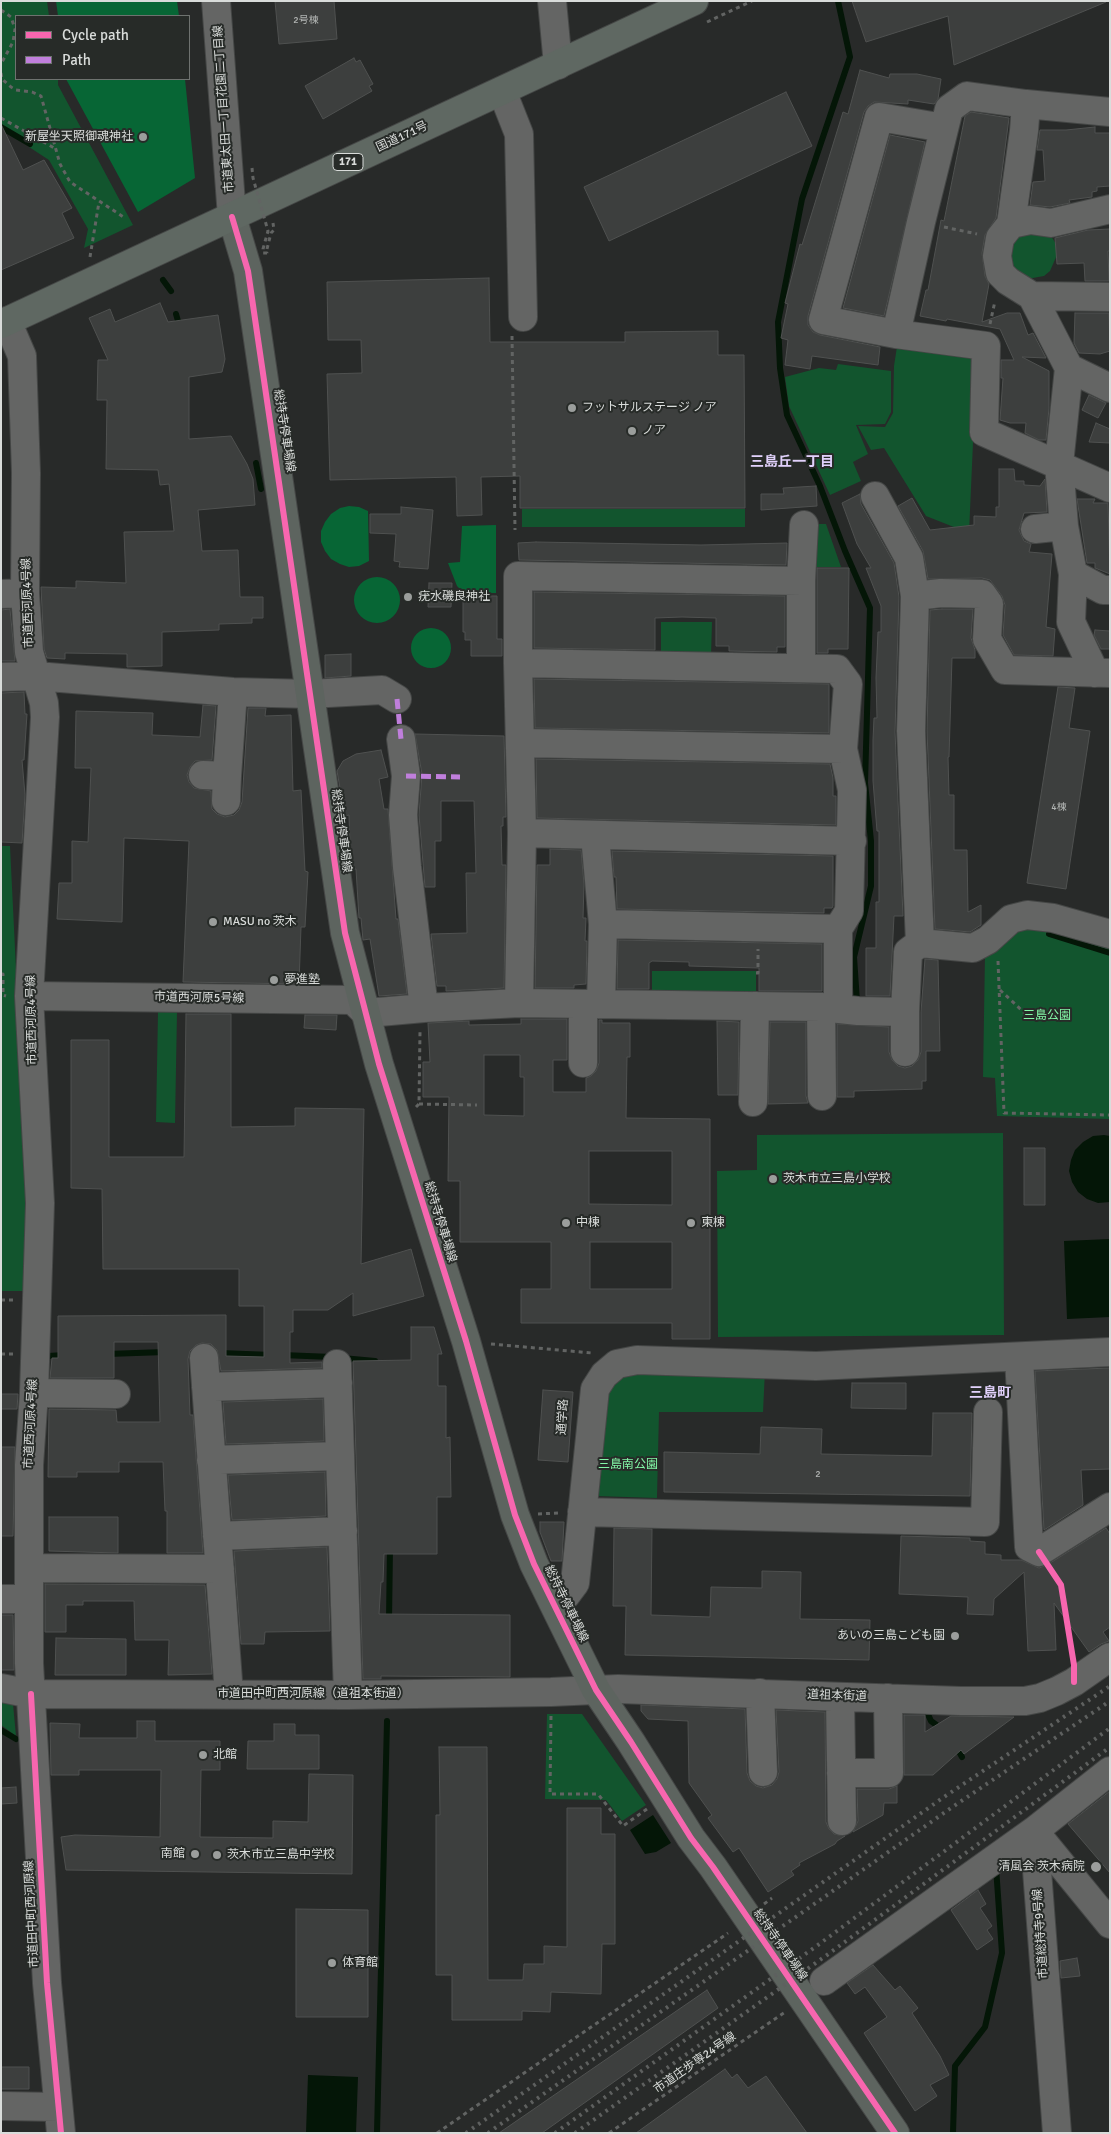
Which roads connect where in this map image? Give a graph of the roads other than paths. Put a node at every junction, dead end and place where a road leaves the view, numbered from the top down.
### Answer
1 (216, 1) edge
2 (552, 1) edge
3 (694, 1) edge
4 (558, 65) junction
5 (502, 91) junction
6 (1026, 104) junction
7 (1110, 112) edge
8 (944, 128) junction
9 (1110, 209) edge
10 (232, 217) junction
11 (1005, 231) junction
12 (1032, 296) junction
13 (1110, 297) edge
14 (522, 317) road end
15 (4, 323) edge
16 (896, 334) junction
17 (1069, 368) junction
18 (1110, 388) edge
19 (1059, 464) junction
20 (1110, 488) edge
21 (875, 496) dead end
22 (804, 524) dead end
23 (1064, 526) junction
24 (1035, 529) dead end
25 (1073, 574) junction
26 (801, 582) junction
27 (1110, 590) edge
28 (13, 593) edge
29 (915, 596) junction
30 (518, 663) junction
31 (801, 668) junction
32 (1103, 673) edge
33 (36, 676) junction
34 (1, 677) edge
35 (232, 692) junction
36 (310, 694) junction
37 (397, 699) dead end
38 (401, 739) dead end
39 (521, 743) junction
40 (843, 749) junction
41 (219, 784) dead end
42 (522, 833) junction
43 (595, 836) junction
44 (852, 841) junction
45 (602, 924) junction
46 (838, 929) junction
47 (1110, 934) edge
48 (920, 942) junction
49 (29, 996) junction
50 (520, 1003) junction
51 (592, 1004) junction
52 (755, 1006) junction
53 (830, 1007) junction
54 (424, 1008) junction
55 (364, 1012) junction
56 (905, 1012) junction
57 (905, 1052) dead end
58 (583, 1063) dead end
59 (822, 1096) dead end
60 (753, 1102) dead end
61 (1110, 1352) edge
62 (1019, 1357) junction
63 (204, 1358) dead end
64 (206, 1387) junction
65 (34, 1393) junction
66 (116, 1394) dead end
67 (988, 1412) dead end
68 (340, 1456) junction
69 (211, 1460) junction
70 (1110, 1507) edge
71 (574, 1512) junction
72 (343, 1531) junction
73 (217, 1536) junction
74 (30, 1568) junction
75 (220, 1569) junction
76 (552, 1598) junction
77 (1, 1599) edge
78 (30, 1599) junction
79 (1110, 1657) edge
80 (1, 1688) edge
81 (596, 1690) junction
82 (760, 1693) junction
83 (30, 1694) junction
84 (229, 1694) junction
85 (348, 1695) junction
86 (840, 1697) junction
87 (888, 1698) junction
88 (1110, 1771) edge
89 (763, 1772) dead end
90 (841, 1773) junction
91 (842, 1821) dead end
92 (1034, 1831) junction
93 (1110, 1924) edge
94 (824, 1981) dead end
95 (1, 2106) edge
96 (60, 2120) edge
97 (895, 2133) edge
98 (1057, 2133) edge

1 - 10 street, 市道東太田一丁目花園二丁目線
2 - 4 street
3 - 4 highway, 国道171号 / 171
4 - 5 highway, 国道171号 / 171
5 - 10 highway, 国道171号 / 171
5 - 14 street
6 - 7 street
6 - 8 street
6 - 11 street
8 - 16 street
8 - 16 street
9 - 11 street
10 - 15 highway, 国道171号 / 171
10 - 36 main road, 総持寺停車場線
11 - 12 street
12 - 13 street
12 - 17 street
15 - 28 street, 市道西河原4号線
16 - 19 street
17 - 18 street
17 - 19 street
19 - 20 street
19 - 23 street
21 - 29 street
22 - 26 street
23 - 24 street
23 - 25 street
25 - 27 street
25 - 32 street
26 - 30 street
26 - 31 street
28 - 33 street, 市道西河原4号線
29 - 32 street
29 - 48 street
30 - 31 street
30 - 39 street
31 - 40 street
33 - 34 street
33 - 35 street
33 - 49 street, 市道西河原4号線
35 - 36 street
35 - 41 street
36 - 37 street
36 - 55 main road, 総持寺停車場線
38 - 54 street
39 - 40 street
39 - 42 street
40 - 44 street
42 - 43 street
42 - 50 street
43 - 44 street
43 - 45 street
44 - 46 street
45 - 46 street
45 - 51 street
46 - 53 street
47 - 48 street
48 - 56 street
49 - 55 street, 市道西河原5号線
49 - 65 street, 市道西河原4号線
50 - 51 street
50 - 54 street
51 - 52 street
51 - 58 street
52 - 53 street
52 - 60 street
53 - 56 street
53 - 59 street
54 - 55 street
55 - 76 main road, 総持寺停車場線
56 - 57 street
61 - 62 street
62 - 70 street
62 - 71 street
63 - 64 street
64 - 68 street
64 - 69 street
65 - 66 street
65 - 74 street, 市道西河原4号線
67 - 71 street
68 - 69 street
68 - 72 street
69 - 73 street
71 - 76 street
72 - 73 street
72 - 85 street
73 - 75 street
74 - 75 street
74 - 78 street, 市道西河原4号線
75 - 84 street
76 - 81 main road, 総持寺停車場線
77 - 78 street
78 - 83 street, 市道西河原4号線
79 - 87 street, 道祖本街道
80 - 83 street
81 - 82 street, 道祖本街道
81 - 85 street, 市道田中町西河原線（道祖本街道）
81 - 97 main road, 総持寺停車場線
82 - 86 street, 道祖本街道
82 - 89 street
83 - 84 street, 市道田中町西河原線（道祖本街道）
83 - 96 street, 市道田中町西河原線
84 - 85 street, 市道田中町西河原線（道祖本街道）
86 - 87 street, 道祖本街道
86 - 90 street
87 - 90 street
88 - 92 street
90 - 91 street
92 - 93 street
92 - 94 street
92 - 98 street, 市道総持寺9号線
95 - 96 street

